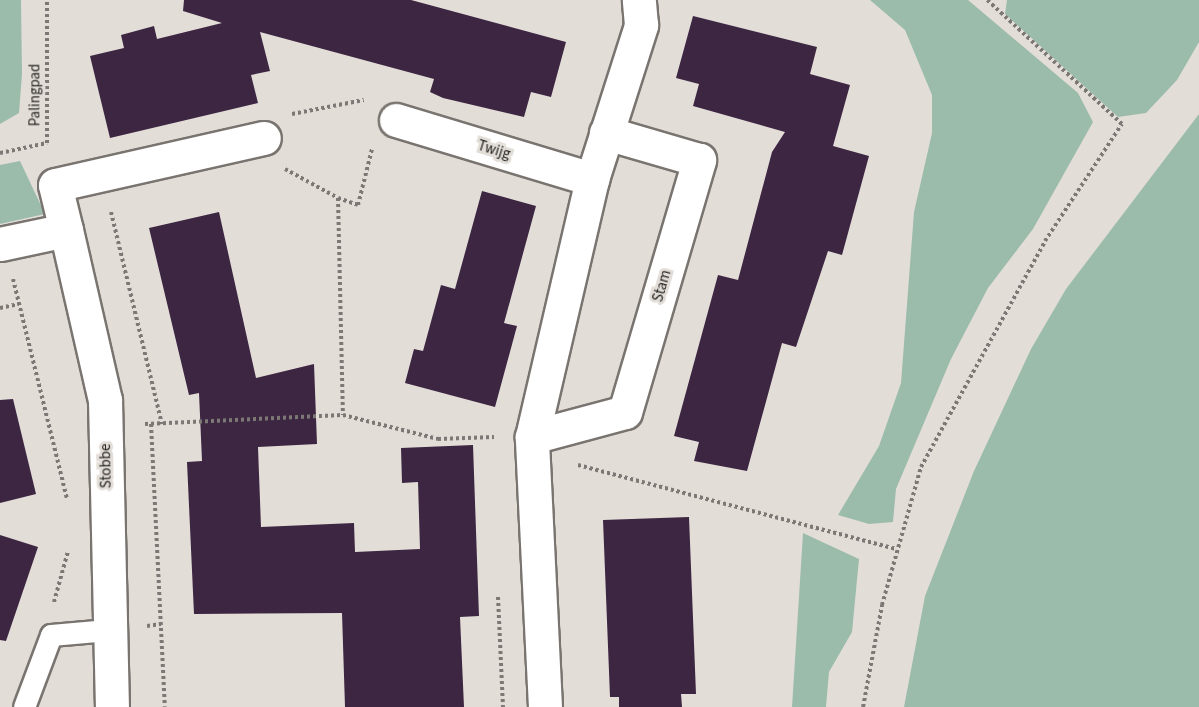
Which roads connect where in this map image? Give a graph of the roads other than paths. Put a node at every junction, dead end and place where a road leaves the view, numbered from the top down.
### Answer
1 (639, 0) edge
2 (396, 120) road end
3 (606, 133) junction
4 (264, 138) road end
5 (592, 180) junction
6 (66, 230) junction
7 (2, 244) edge
8 (532, 445) junction
9 (108, 630) junction
10 (24, 707) edge
11 (112, 707) edge
12 (545, 707) edge

1 - 3 street
2 - 5 street, Twijg
3 - 5 street
3 - 8 street, Stam
4 - 6 street, Stobbe
5 - 8 street
6 - 7 street
6 - 9 street, Stobbe
8 - 12 street
9 - 10 lane
9 - 11 street, Stobbe

